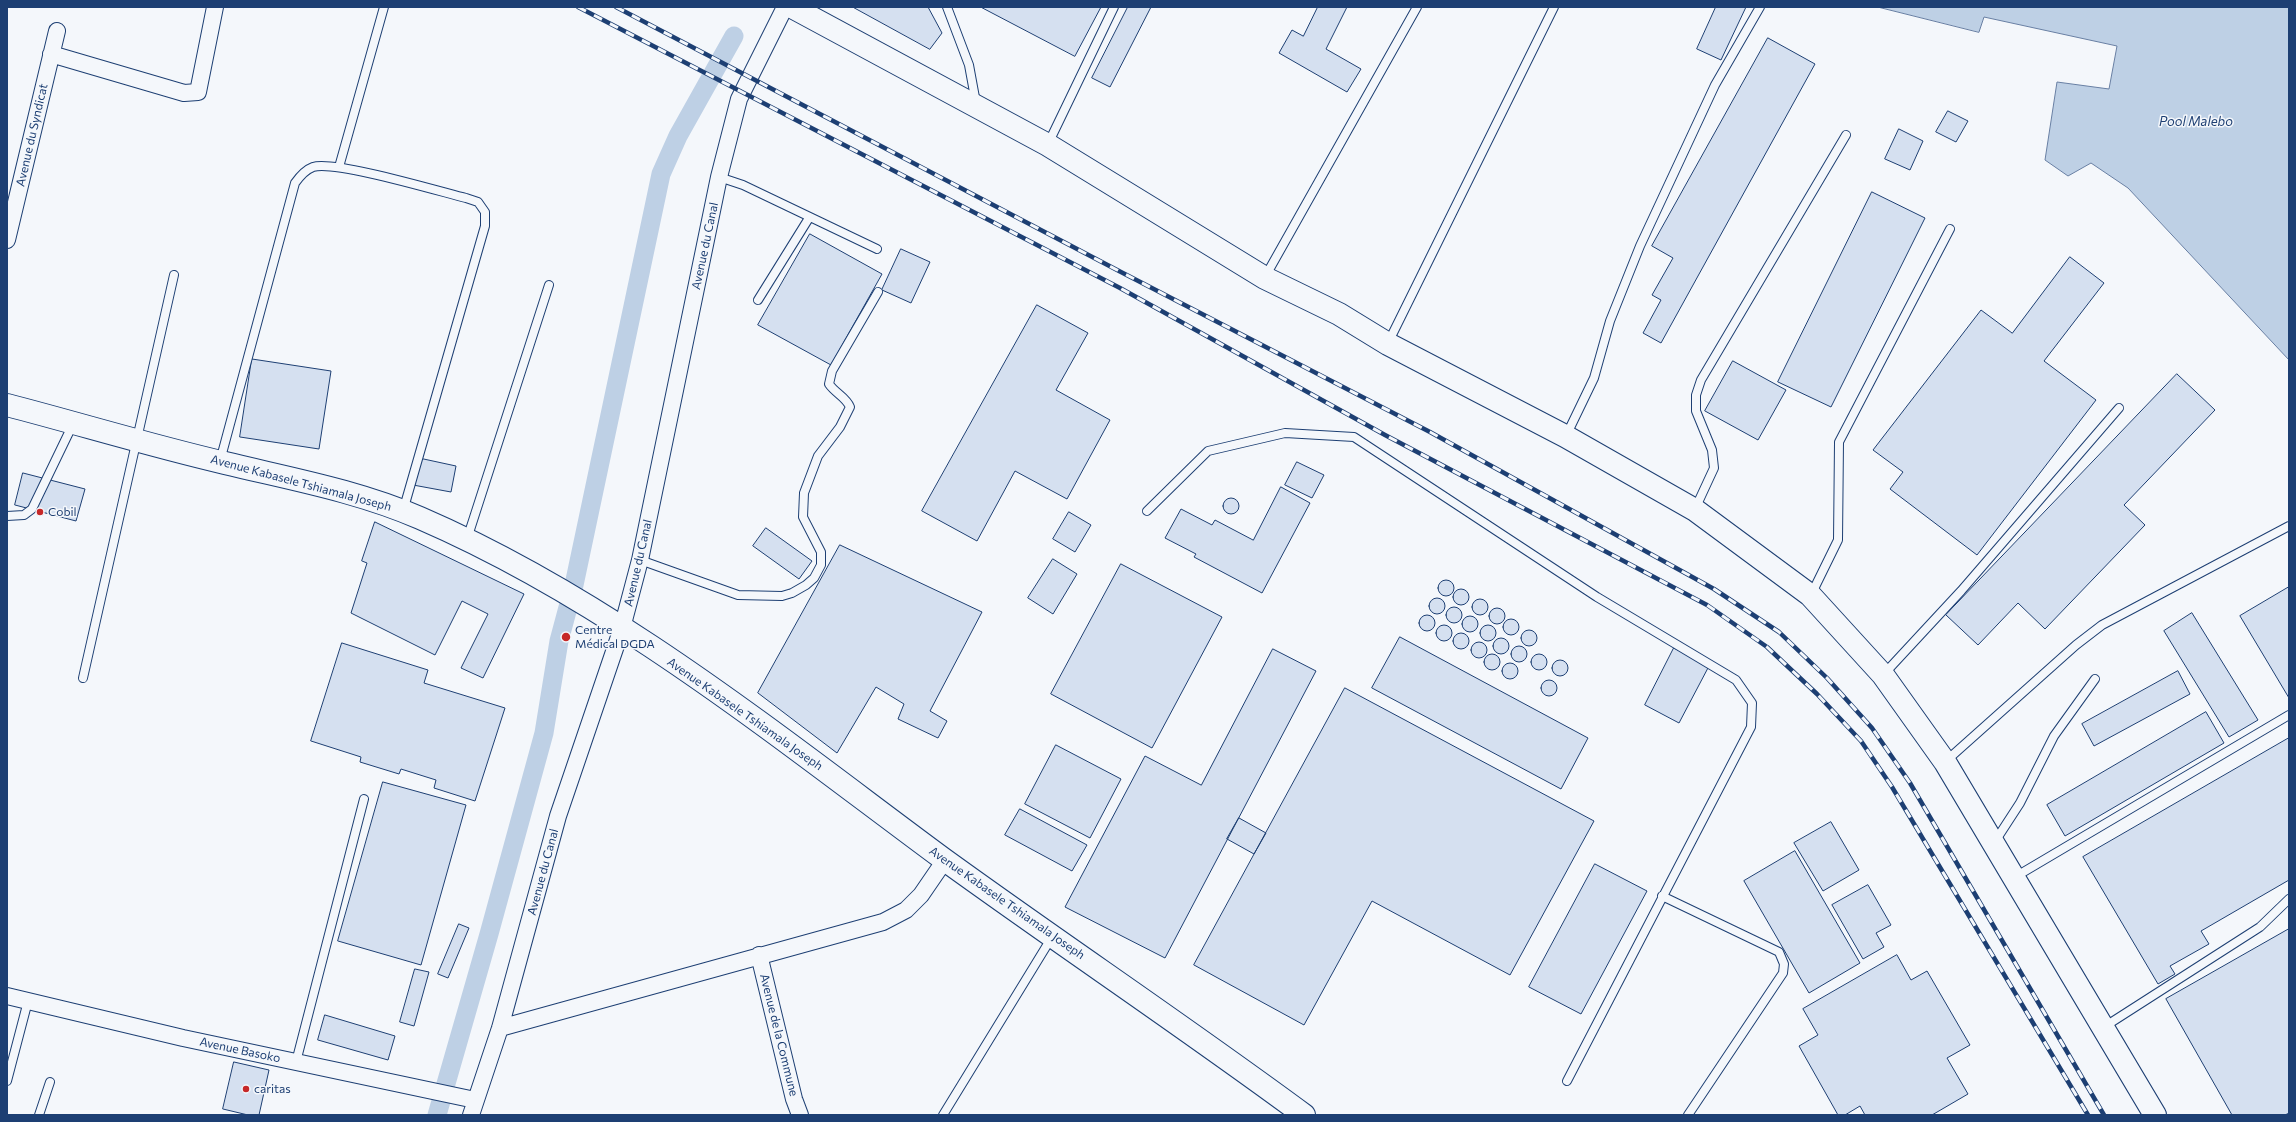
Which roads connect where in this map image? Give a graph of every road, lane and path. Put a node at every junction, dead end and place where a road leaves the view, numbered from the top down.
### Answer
1 (215, 7) edge
2 (384, 7) edge
3 (785, 7) edge
4 (792, 7) edge
5 (946, 7) edge
6 (1114, 7) edge
7 (1417, 7) edge
8 (1554, 7) edge
9 (1760, 7) edge
10 (57, 31) dead end
11 (51, 54) junction
12 (976, 106) junction
13 (1846, 135) dead end
14 (1048, 145) junction
15 (339, 167) junction
16 (719, 177) junction
17 (809, 218) junction
18 (1950, 229) dead end
19 (7, 240) edge
20 (877, 250) dead end
21 (174, 275) dead end
22 (1265, 278) junction
23 (549, 285) dead end
24 (878, 292) dead end
25 (758, 300) dead end
26 (1388, 344) junction
27 (7, 405) edge
28 (2119, 408) dead end
29 (74, 422) junction
30 (1565, 436) junction
31 (137, 440) junction
32 (220, 462) junction
33 (1695, 510) junction
34 (403, 511) junction
35 (1147, 511) dead end
36 (7, 516) edge
37 (2289, 526) edge
38 (467, 540) junction
39 (640, 560) junction
40 (1810, 595) junction
41 (622, 628) junction
42 (1883, 675) junction
43 (83, 678) dead end
44 (2095, 679) dead end
45 (2289, 715) edge
46 (1945, 762) junction
47 (364, 799) dead end
48 (1994, 843) junction
49 (945, 860) junction
50 (2014, 877) junction
51 (1662, 896) junction
52 (2289, 900) edge
53 (1053, 936) junction
54 (759, 955) junction
55 (7, 996) edge
56 (28, 1001) junction
57 (2104, 1027) junction
58 (500, 1028) junction
59 (296, 1062) junction
60 (7, 1081) edge
61 (1567, 1081) dead end
62 (50, 1082) dead end
63 (468, 1098) junction
64 (798, 1114) edge
65 (39, 1115) edge
66 (471, 1115) edge
67 (943, 1115) edge
68 (1304, 1115) edge
69 (1688, 1115) edge
70 (2156, 1115) edge

1 - 11 street
2 - 15 lane
3 - 16 street, Avenue du Canal
4 - 12 main road
5 - 12 lane
6 - 14 lane
7 - 22 lane
8 - 26 lane
9 - 30 lane
10 - 11 street, Avenue du Syndicat
11 - 19 street, Avenue du Syndicat
12 - 14 main road
13 - 33 lane
14 - 22 main road
15 - 32 lane
15 - 34 lane
16 - 17 lane
16 - 39 street, Avenue du Canal
17 - 20 lane
17 - 25 lane
18 - 40 lane
21 - 31 lane
22 - 26 main road
23 - 38 lane
24 - 39 lane
26 - 30 main road
27 - 29 main road, Avenue Kabasele Tshiamala Joseph
28 - 42 lane
29 - 31 main road, Avenue Kabasele Tshiamala Joseph
29 - 36 lane
30 - 33 main road
31 - 32 main road, Avenue Kabasele Tshiamala Joseph
31 - 43 lane
32 - 34 main road, Avenue Kabasele Tshiamala Joseph
33 - 40 main road
34 - 38 main road, Avenue Kabasele Tshiamala Joseph
35 - 51 lane
37 - 46 lane
38 - 41 main road, Avenue Kabasele Tshiamala Joseph
39 - 41 street, Avenue du Canal
40 - 42 main road
41 - 49 main road, Avenue Kabasele Tshiamala Joseph
41 - 58 street, Avenue du Canal
42 - 46 main road
44 - 48 lane
45 - 50 lane
46 - 48 main road
47 - 59 lane
48 - 50 main road
49 - 53 main road, Avenue Kabasele Tshiamala Joseph
49 - 54 street
50 - 57 main road
51 - 61 lane
51 - 69 lane
52 - 57 lane
53 - 67 lane
53 - 68 main road, Avenue Kabasele Tshiamala Joseph
54 - 58 street
54 - 64 street, Avenue de la Commune
55 - 56 street, Avenue Basoko
56 - 59 street, Avenue Basoko
56 - 60 lane
57 - 70 main road
58 - 63 street, Avenue du Canal
59 - 63 street, Avenue Basoko
62 - 65 lane
63 - 66 street, Avenue du Canal

